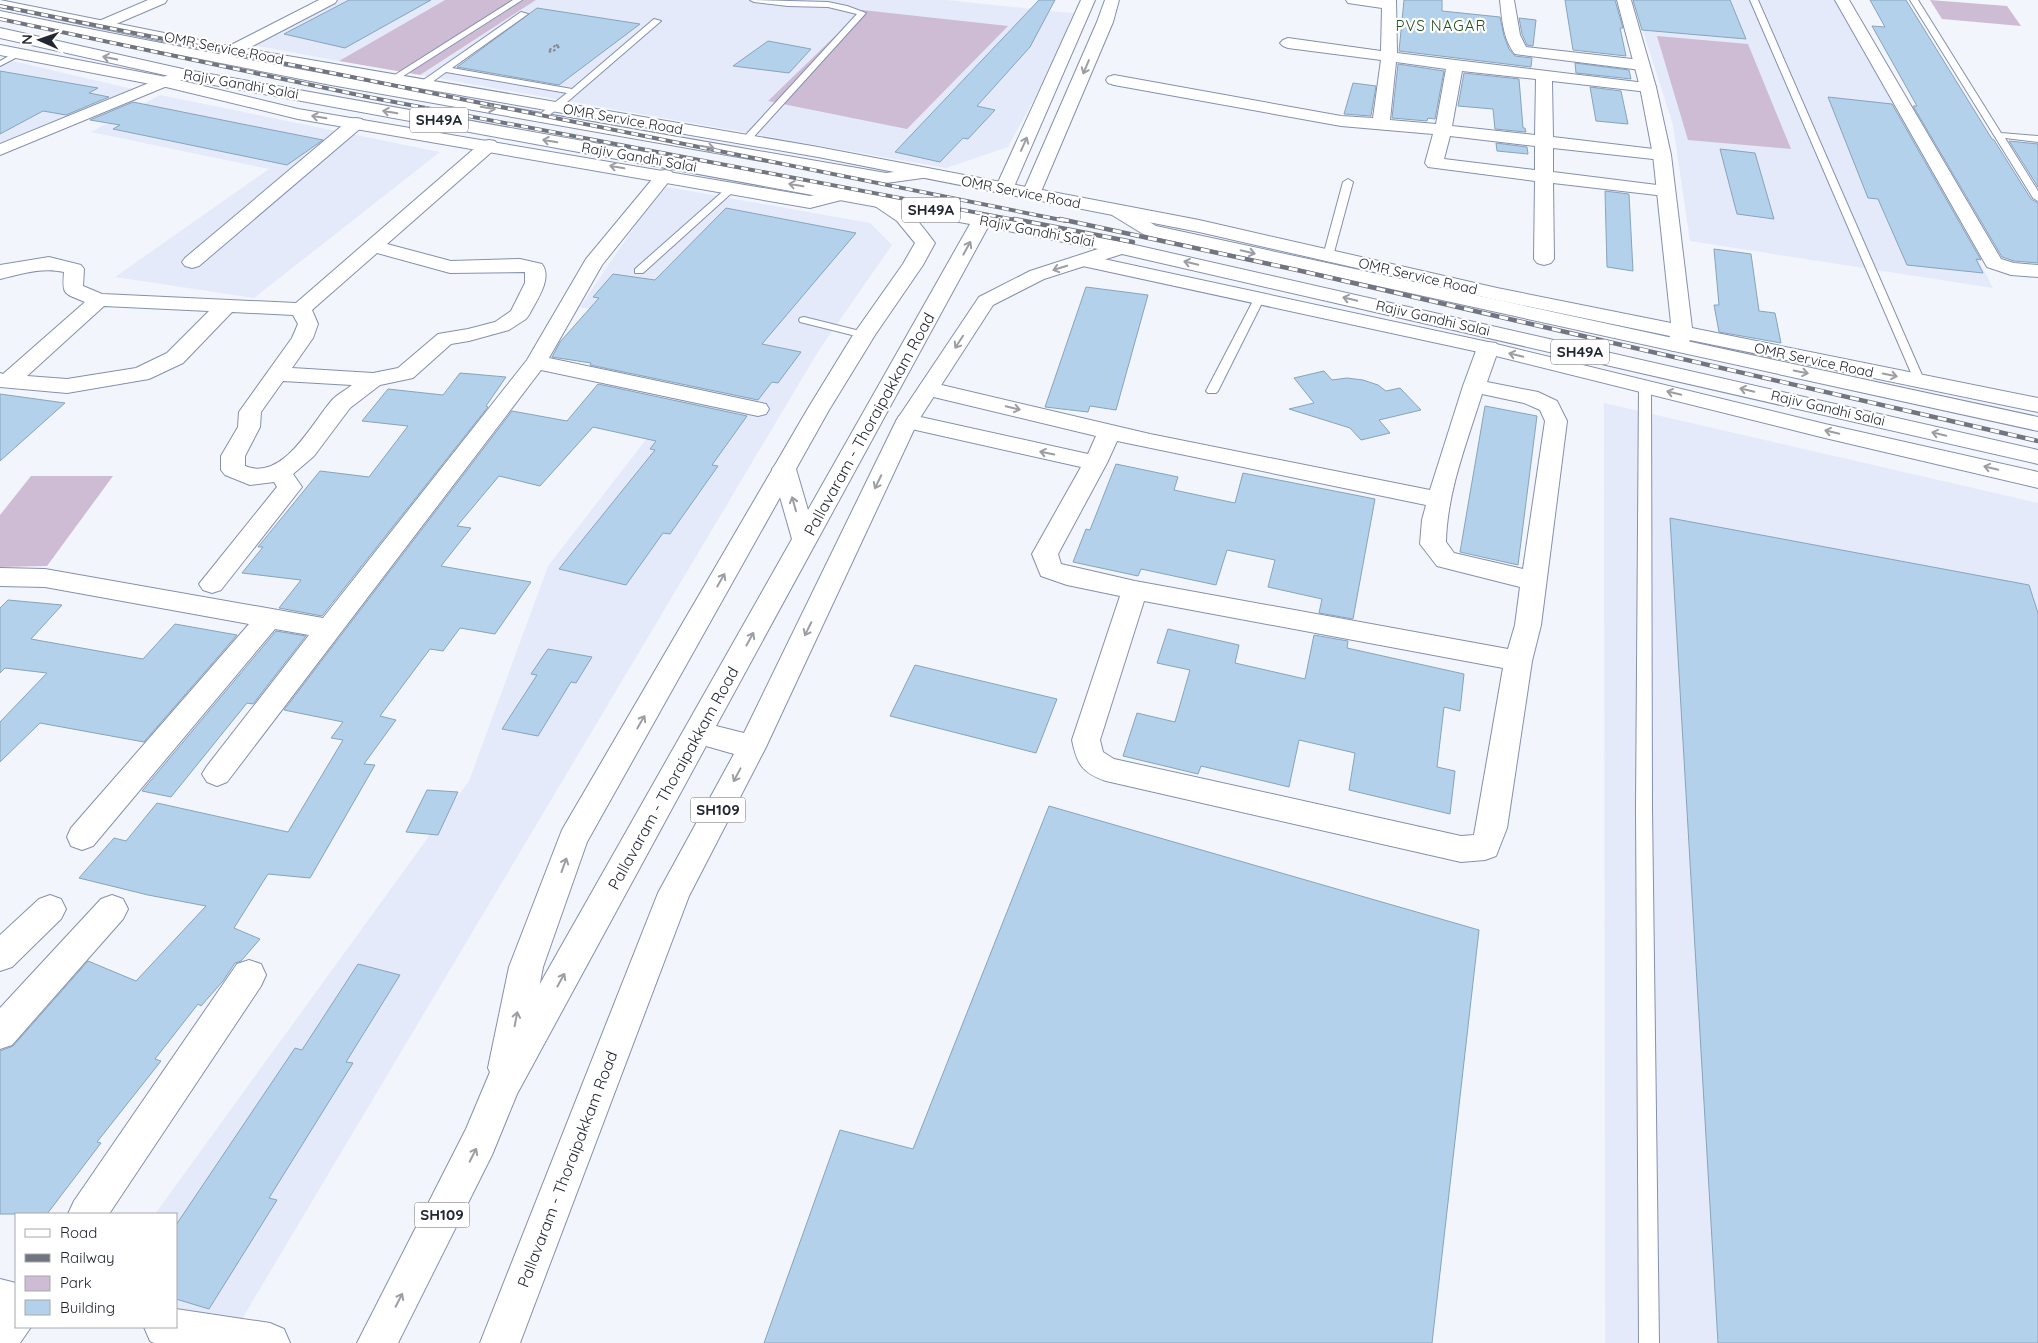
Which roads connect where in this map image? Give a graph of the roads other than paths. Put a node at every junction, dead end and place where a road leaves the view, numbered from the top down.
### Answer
1 (160, 0) edge
2 (330, 0) edge
3 (518, 0) edge
4 (754, 0) edge
5 (1088, 0) edge
6 (1112, 0) edge
7 (1353, 0) edge
8 (1506, 0) edge
9 (1624, 0) edge
10 (1754, 0) edge
11 (1842, 0) edge
12 (1914, 0) edge
13 (1389, 2) edge
14 (0, 4) edge
15 (524, 14) dead end
16 (0, 15) edge
17 (657, 21) dead end
18 (104, 24) junction
19 (0, 33) edge
20 (1288, 43) dead end
21 (0, 50) edge
22 (233, 51) junction
23 (19, 54) junction
24 (1389, 57) junction
25 (216, 59) junction
26 (0, 64) edge
27 (1455, 65) junction
28 (1641, 65) junction
29 (267, 68) junction
30 (445, 69) junction
31 (183, 74) junction
32 (1544, 74) junction
33 (394, 78) junction
34 (1114, 80) dead end
35 (166, 82) junction
36 (425, 83) junction
37 (237, 84) junction
38 (1648, 87) junction
39 (573, 92) junction
40 (554, 107) junction
41 (539, 118) junction
42 (356, 123) junction
43 (1381, 125) junction
44 (1444, 130) junction
45 (1998, 135) junction
46 (2038, 139) edge
47 (746, 140) junction
48 (1545, 142) junction
49 (489, 146) junction
50 (0, 150) edge
51 (1662, 154) junction
52 (924, 173) junction
53 (1545, 175) junction
54 (665, 176) junction
55 (1348, 182) dead end
56 (732, 188) junction
57 (1004, 189) junction
58 (1665, 191) junction
59 (843, 194) junction
60 (1031, 194) junction
61 (2038, 198) edge
62 (879, 200) junction
63 (1119, 211) junction
64 (982, 220) junction
65 (374, 246) junction
66 (1122, 248) junction
67 (1328, 256) junction
68 (1544, 259) dead end
69 (1085, 261) junction
70 (192, 262) dead end
71 (639, 271) dead end
72 (2038, 271) edge
73 (0, 273) edge
74 (1259, 299) junction
75 (99, 300) junction
76 (226, 306) junction
77 (301, 309) junction
78 (804, 320) dead end
79 (864, 335) junction
80 (1679, 338) junction
81 (1488, 348) junction
82 (536, 362) junction
83 (277, 374) junction
84 (4, 380) edge
85 (373, 380) junction
86 (1920, 382) junction
87 (1474, 386) junction
88 (1645, 387) junction
89 (929, 389) junction
90 (1212, 391) dead end
91 (2038, 405) edge
92 (758, 409) dead end
93 (907, 421) junction
94 (2038, 424) edge
95 (1109, 432) junction
96 (2038, 457) edge
97 (1094, 463) junction
98 (784, 469) junction
99 (280, 473) junction
100 (2038, 480) edge
101 (1439, 500) junction
102 (804, 540) junction
103 (0, 577) edge
104 (1534, 581) junction
105 (212, 584) dead end
106 (1135, 590) junction
107 (268, 620) junction
108 (328, 629) junction
109 (1518, 661) junction
110 (698, 733) junction
111 (752, 747) junction
112 (217, 774) dead end
113 (82, 837) dead end
114 (50, 909) dead end
115 (112, 909) dead end
116 (0, 956) edge
117 (249, 975) dead end
118 (0, 1033) edge
119 (503, 1084) junction
120 (88, 1213) edge
121 (0, 1299) edge
122 (15, 1303) edge
123 (15, 1317) edge
124 (171, 1328) edge
125 (0, 1337) edge
126 (270, 1343) edge
127 (377, 1343) edge
128 (500, 1343) edge
129 (1649, 1343) edge

1 - 18 street
2 - 22 street
3 - 33 lane
4 - 47 lane
57 -> 5 street
6 -> 60 street
7 - 13 street
8 - 28 street
9 - 28 street
10 - 86 lane
11 - 72 street
12 - 45 lane
13 - 24 street
14 - 18 street, OMR Service Road
15 - 30 lane
16 - 25 street, Rajiv Gandhi Salai / SH49A
17 - 39 lane
18 - 22 street, OMR Service Road
31 -> 19 street, Rajiv Gandhi Salai / SH49A
20 - 24 street
21 - 23 street
22 - 25 street
22 - 33 street, OMR Service Road
23 - 26 lane
23 - 35 street
24 - 27 street
24 - 43 street
25 - 29 street, Rajiv Gandhi Salai / SH49A
27 - 32 street
27 - 44 street
28 - 38 street
29 - 37 street
29 -> 41 street, Rajiv Gandhi Salai / SH49A
30 - 36 lane
30 - 39 lane
31 - 35 street
31 - 37 street, Rajiv Gandhi Salai / SH49A
32 - 38 street
32 - 48 street
33 - 36 street, OMR Service Road
34 - 43 street
42 -> 35 street
35 - 50 street
36 - 40 street, OMR Service Road
59 -> 37 street, Rajiv Gandhi Salai / SH49A
38 - 51 street
39 - 40 lane
40 - 41 lane
40 - 47 street, OMR Service Road
41 -> 52 street, Rajiv Gandhi Salai / SH49A
42 - 49 street
42 - 70 street
43 - 44 street
44 - 48 street
44 - 53 street
45 - 46 lane
45 - 61 lane
47 - 52 street, OMR Service Road
48 - 51 street
48 - 53 street
54 -> 49 street
49 - 65 street
51 - 58 street
52 - 57 street, OMR Service Road
53 - 58 street
53 - 68 street
54 - 56 street
54 - 82 street
55 - 67 lane
56 - 59 street
56 - 71 lane
57 - 60 street, OMR Service Road
58 - 80 street
59 - 62 street, Rajiv Gandhi Salai / SH49A
60 - 63 street, OMR Service Road
62 - 64 street, Rajiv Gandhi Salai / SH49A
62 - 79 street
63 - 67 street, OMR Service Road
63 -> 80 street, Rajiv Gandhi Salai / SH49A
64 - 66 street, Rajiv Gandhi Salai / SH49A
102 -> 64 street, Pallavaram - Thoraipakkam Road / SH109
65 - 77 street
65 - 85 street
66 - 69 street
96 -> 66 street, Rajiv Gandhi Salai / SH49A
67 - 80 street, OMR Service Road
69 - 74 street
69 -> 89 street, Pallavaram - Thoraipakkam Road / SH109
73 - 75 street
74 - 81 street
74 - 90 lane
75 - 76 street
75 - 84 street
76 - 77 street
76 - 84 street
77 - 83 street
78 - 79 lane
79 - 98 street
80 -> 86 street, OMR Service Road
80 -> 94 street, Rajiv Gandhi Salai / SH49A
81 - 87 street
88 -> 81 street
82 - 92 street
82 - 108 street
83 - 85 street
83 - 99 street
85 - 99 street
86 - 91 street, OMR Service Road
87 - 101 street
87 - 104 street
100 -> 88 street
88 - 129 lane
89 - 93 street, Pallavaram - Thoraipakkam Road / SH109
89 -> 95 street
97 -> 93 street
93 -> 111 street, Pallavaram - Thoraipakkam Road / SH109
95 - 97 street
95 - 101 street
97 - 106 street
102 -> 98 street
119 -> 98 street
99 - 105 street
101 - 104 street
110 -> 102 street, Pallavaram - Thoraipakkam Road / SH109
103 - 107 street
104 - 109 street
106 - 109 street
106 - 109 street
107 - 108 street
107 - 113 street
108 - 112 street
110 - 111 street
119 -> 110 street, Pallavaram - Thoraipakkam Road / SH109
111 -> 128 street, Pallavaram - Thoraipakkam Road / SH109
114 - 116 street
115 - 118 street
117 - 120 street
127 -> 119 street, Pallavaram - Thoraipakkam Road / SH109
121 - 122 street
123 - 125 street
124 - 126 street

